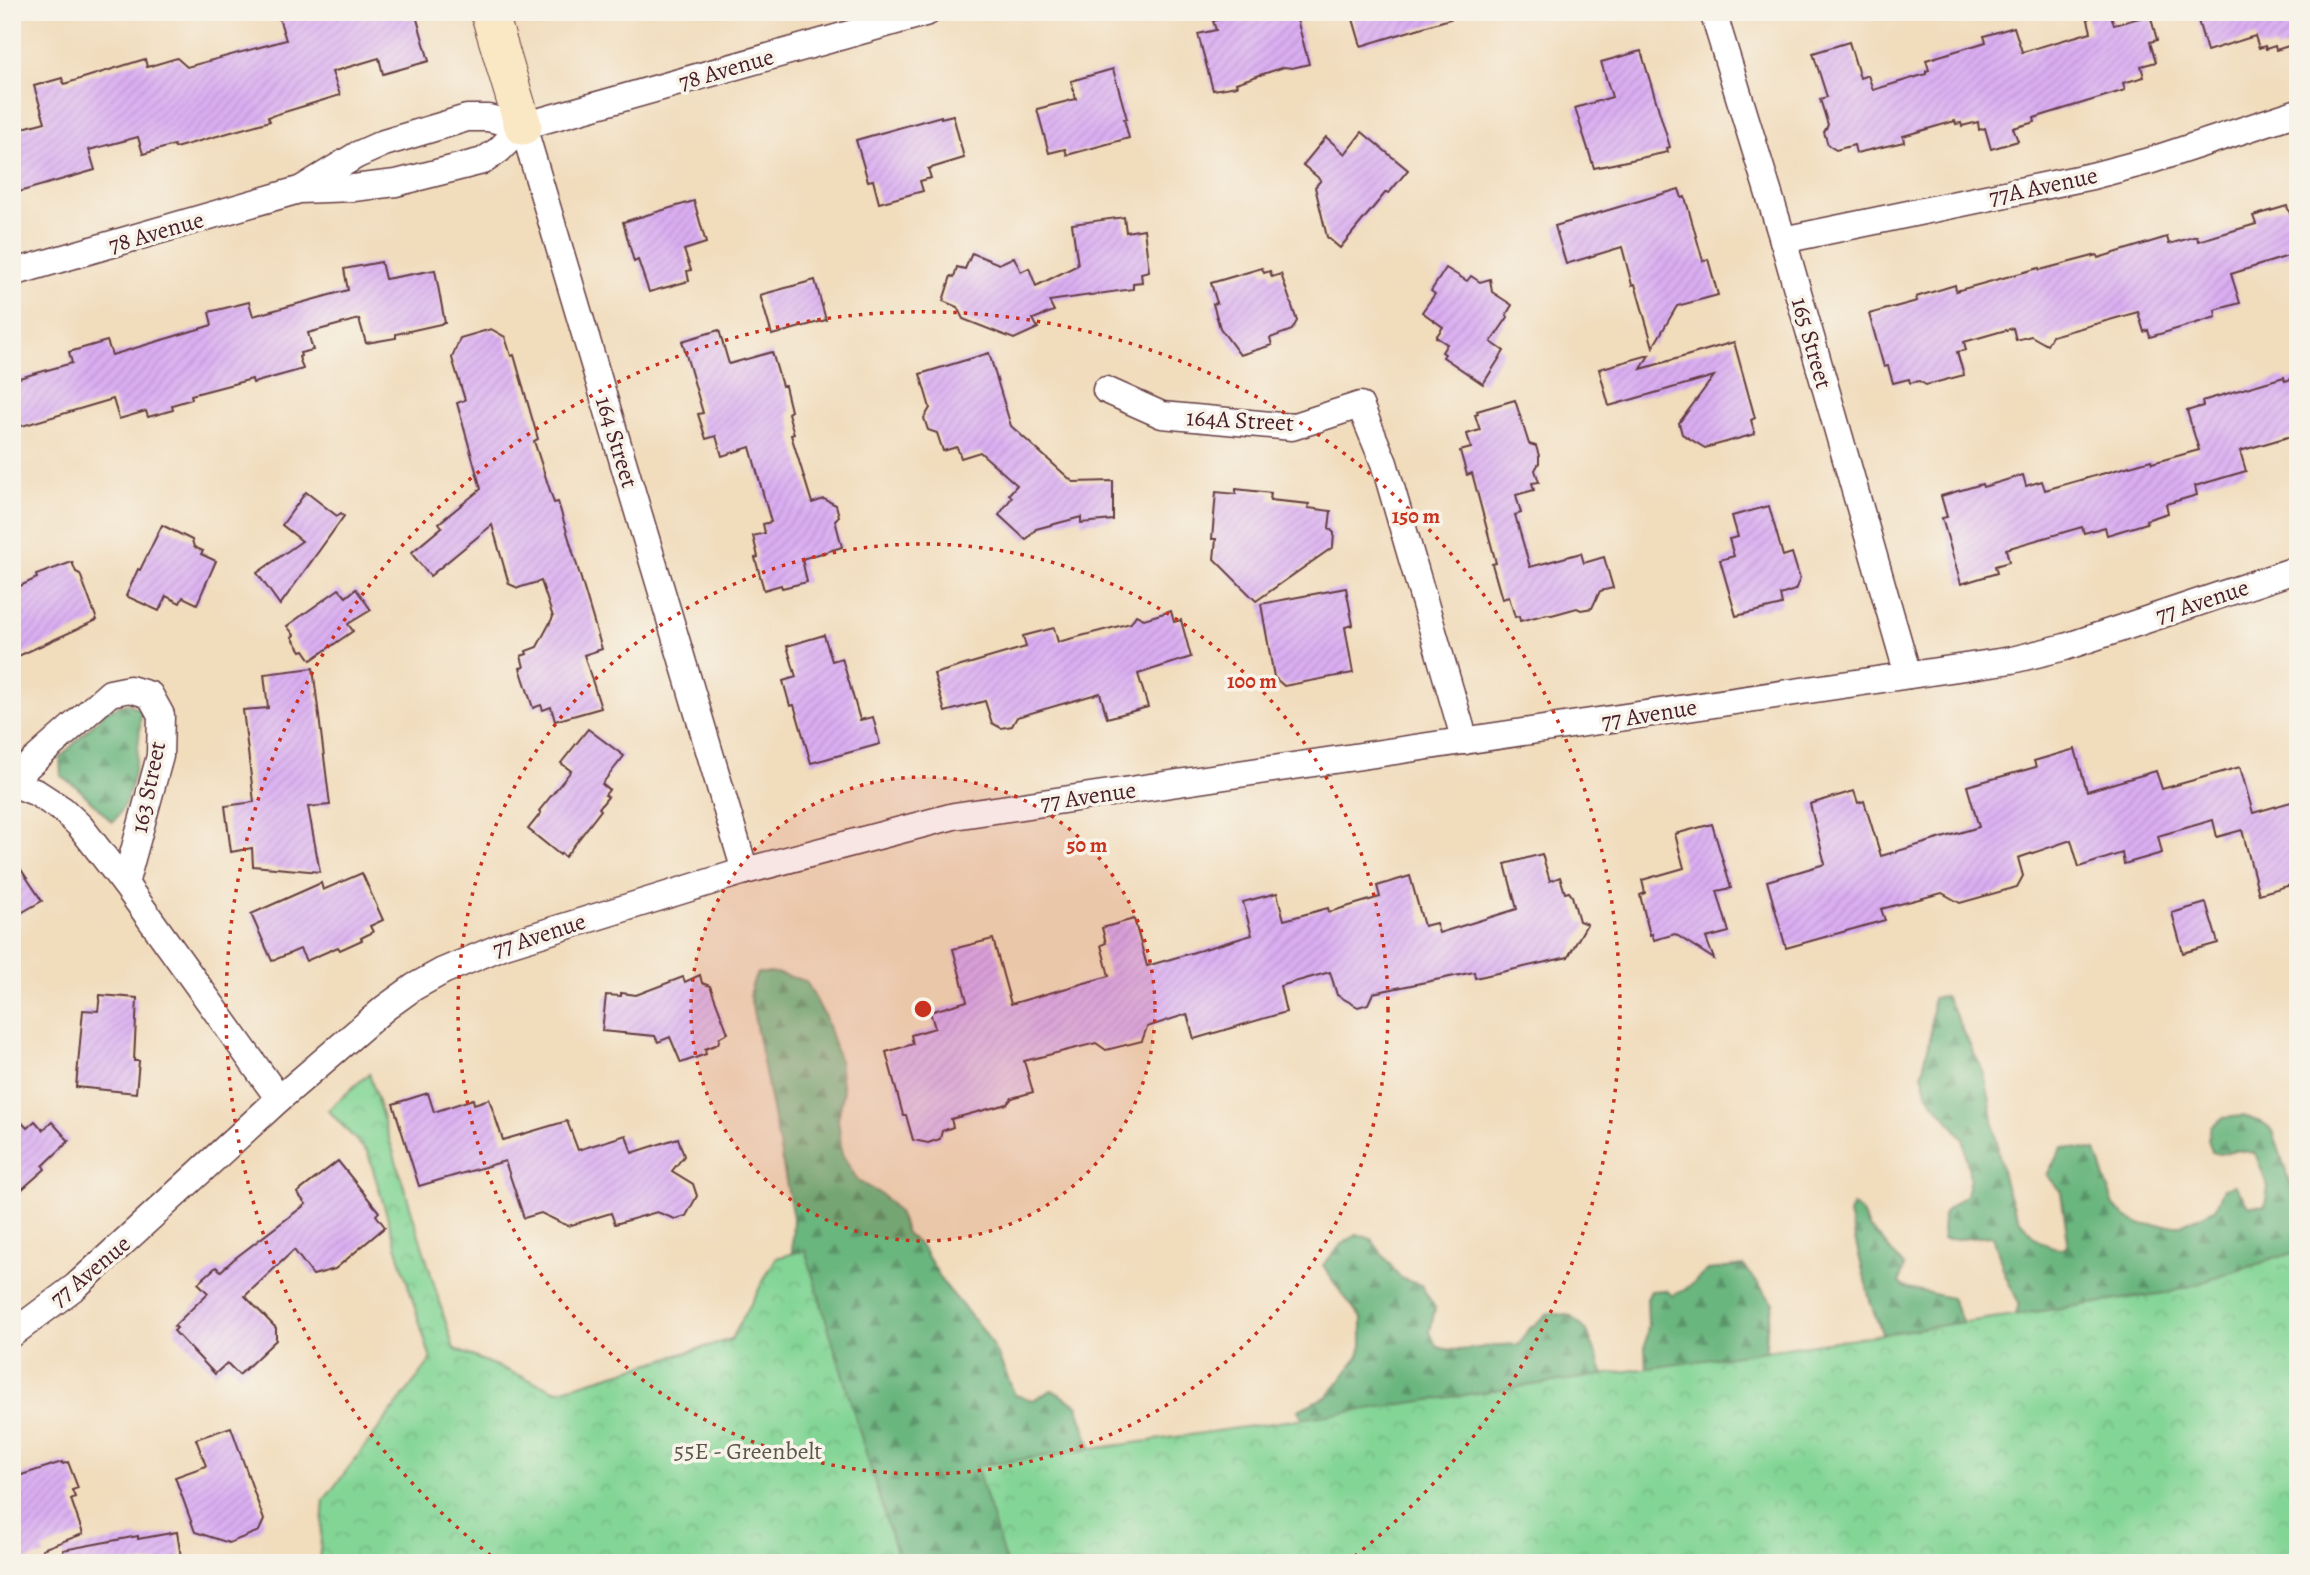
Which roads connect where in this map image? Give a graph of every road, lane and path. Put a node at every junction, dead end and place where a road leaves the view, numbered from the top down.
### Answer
1 (489, 12) edge
2 (928, 12) edge
3 (1713, 12) edge
4 (2298, 112) edge
5 (523, 126) junction
6 (299, 190) junction
7 (1783, 240) junction
8 (12, 273) edge
9 (1106, 390) dead end
10 (2298, 569) edge
11 (1908, 675) junction
12 (1465, 741) junction
13 (12, 781) edge
14 (745, 871) junction
15 (125, 884) junction
16 (279, 1099) junction
17 (12, 1334) edge

1 - 5 street, 164 Street
2 - 5 street, 78 Avenue
3 - 7 street, 165 Street
4 - 7 street, 77A Avenue
5 - 6 street, 78 Avenue
5 - 6 street, 78 Avenue
5 - 14 street, 164 Street
6 - 8 street, 78 Avenue
7 - 11 street, 165 Street
9 - 12 street, 164A Street
10 - 11 street, 77 Avenue
11 - 12 street, 77 Avenue
12 - 14 street, 77 Avenue
13 - 15 street, 163 Street
13 - 15 street, 163 Street
14 - 16 street, 77 Avenue
15 - 16 street, 163 Street
16 - 17 street, 77 Avenue

